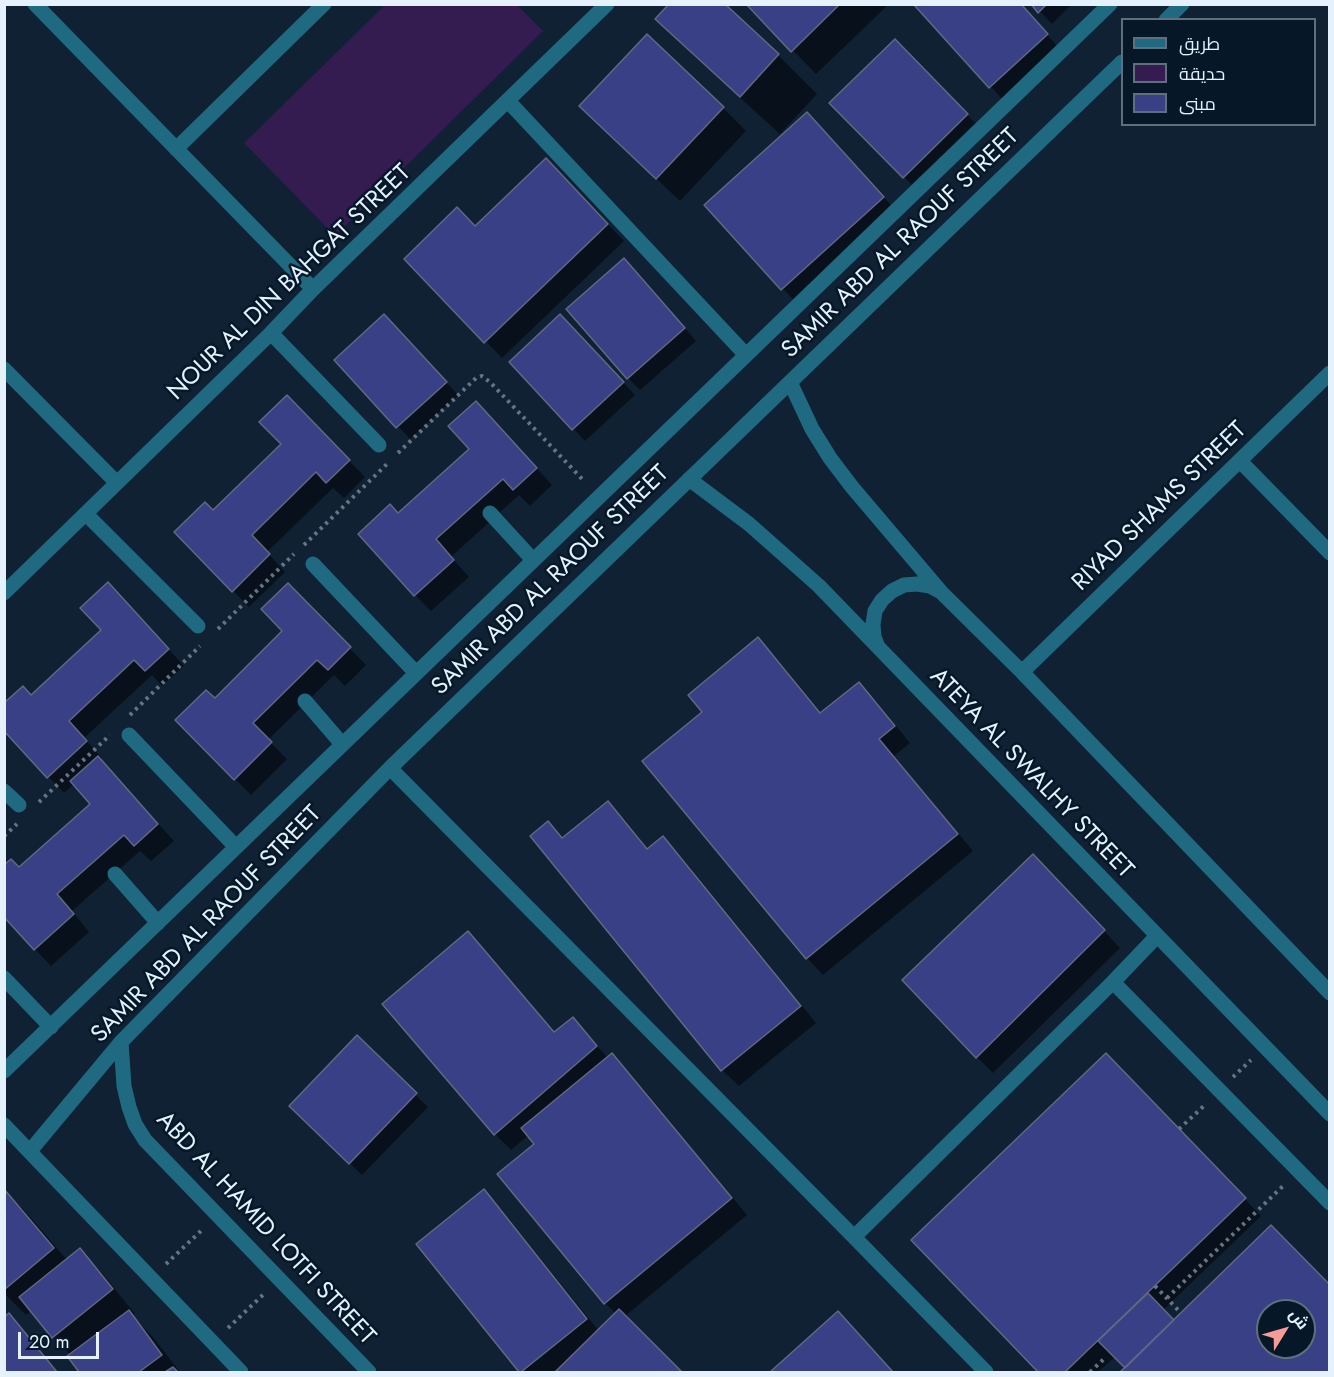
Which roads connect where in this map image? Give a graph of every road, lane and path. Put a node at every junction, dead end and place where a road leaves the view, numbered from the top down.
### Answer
1 (35, 4) edge
2 (324, 4) edge
3 (607, 4) edge
4 (1110, 4) edge
5 (1182, 4) edge
6 (1168, 18) edge
7 (1121, 63) edge
8 (508, 101) junction
9 (176, 149) junction
10 (313, 289) junction
11 (271, 333) junction
12 (746, 355) junction
13 (4, 369) edge
14 (1329, 373) edge
15 (790, 382) junction
16 (379, 445) dead end
17 (1240, 461) junction
18 (689, 479) junction
19 (117, 483) junction
20 (490, 513) dead end
21 (86, 514) junction
22 (1329, 553) edge
23 (533, 560) junction
24 (313, 564) dead end
25 (4, 593) edge
26 (942, 593) junction
27 (198, 626) dead end
28 (879, 650) junction
29 (1022, 672) junction
30 (416, 673) junction
31 (305, 701) dead end
32 (129, 735) dead end
33 (342, 744) junction
34 (390, 768) junction
35 (4, 791) edge
36 (19, 805) dead end
37 (236, 847) junction
38 (115, 874) dead end
39 (158, 923) junction
40 (1157, 936) junction
41 (4, 978) edge
42 (1113, 982) junction
43 (1329, 993) edge
44 (51, 1027) junction
45 (121, 1042) junction
46 (4, 1071) edge
47 (1329, 1113) edge
48 (4, 1125) edge
49 (30, 1151) junction
50 (1299, 1172) junction
51 (1329, 1203) edge
52 (218, 1215) junction
53 (854, 1237) junction
54 (150, 1279) junction
55 (279, 1279) junction
56 (1155, 1286) dead end
57 (1167, 1298) junction
58 (1181, 1313) dead end
59 (213, 1343) junction
60 (1105, 1358) dead end
61 (240, 1372) edge
62 (369, 1372) edge
63 (986, 1372) edge
64 (1090, 1372) edge

1 - 9 street
2 - 9 street
3 - 8 street, NOUR AL DIN BAHGAT STREET
4 - 12 street, SAMIR ABD AL RAOUF STREET
5 - 6 street
7 - 15 street, SAMIR ABD AL RAOUF STREET
8 - 10 street, NOUR AL DIN BAHGAT STREET
8 - 12 street
9 - 10 street
10 - 11 street, NOUR AL DIN BAHGAT STREET
11 - 16 street
11 - 19 street, NOUR AL DIN BAHGAT STREET
12 - 23 street, SAMIR ABD AL RAOUF STREET
13 - 19 street
14 - 17 street, RIYAD SHAMS STREET
15 - 18 street, SAMIR ABD AL RAOUF STREET
15 - 26 street
17 - 22 street
17 - 29 street, RIYAD SHAMS STREET
18 - 28 street, ATEYA AL SWALHY STREET
18 - 34 street, SAMIR ABD AL RAOUF STREET
19 - 21 street, NOUR AL DIN BAHGAT STREET
20 - 23 street
21 - 25 street, NOUR AL DIN BAHGAT STREET
21 - 27 street
23 - 30 street, SAMIR ABD AL RAOUF STREET
24 - 30 street
26 - 28 street
26 - 29 street
28 - 40 street, ATEYA AL SWALHY STREET
29 - 43 street
30 - 33 street, SAMIR ABD AL RAOUF STREET
31 - 33 street
32 - 37 street
33 - 37 street, SAMIR ABD AL RAOUF STREET
34 - 45 street, SAMIR ABD AL RAOUF STREET
34 - 53 street
35 - 36 street
37 - 39 street, SAMIR ABD AL RAOUF STREET
38 - 39 street
39 - 44 street, SAMIR ABD AL RAOUF STREET
40 - 42 street
40 - 47 street, ATEYA AL SWALHY STREET
41 - 44 street
42 - 50 street
42 - 53 street
44 - 46 street, SAMIR ABD AL RAOUF STREET
45 - 49 street, SAMIR ABD AL RAOUF STREET
45 - 52 street, ABD AL HAMID LOTFI STREET
48 - 49 street
49 - 54 street
50 - 51 street
50 - 57 path
52 - 54 path
52 - 55 street, ABD AL HAMID LOTFI STREET
53 - 63 street
54 - 59 street
55 - 59 path
55 - 62 street, ABD AL HAMID LOTFI STREET
56 - 57 path
57 - 58 path
59 - 61 street
60 - 64 path

